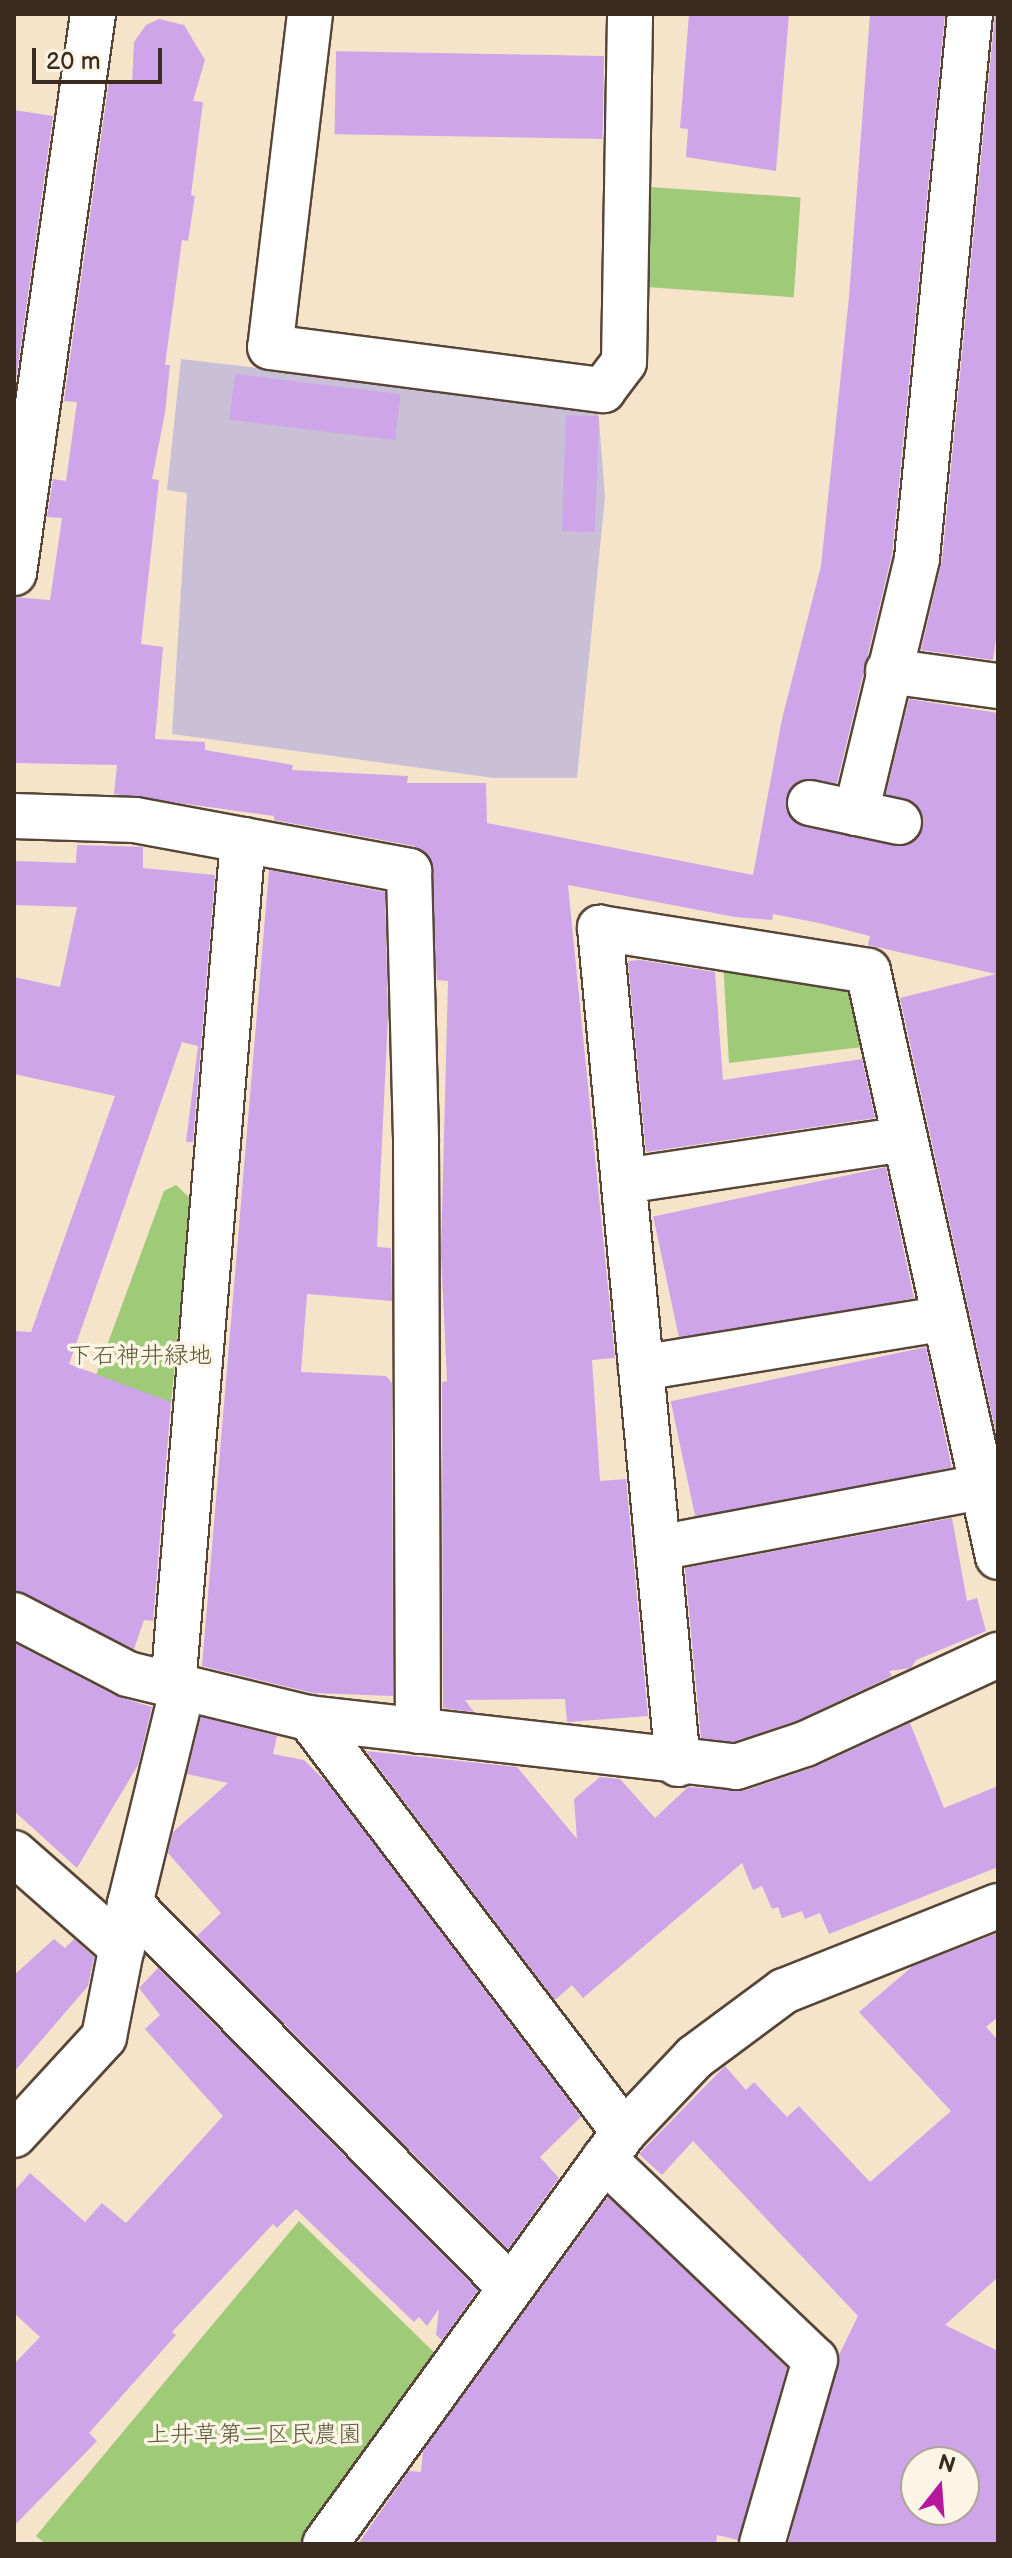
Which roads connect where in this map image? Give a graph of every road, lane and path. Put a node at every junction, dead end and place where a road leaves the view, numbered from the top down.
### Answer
1 (93, 14) edge
2 (310, 14) edge
3 (630, 14) edge
4 (970, 14) edge
5 (14, 573) edge
6 (888, 671) junction
7 (998, 686) edge
8 (810, 803) dead end
9 (856, 813) junction
10 (14, 816) edge
11 (899, 822) dead end
12 (243, 840) junction
13 (905, 1139) junction
14 (624, 1181) junction
15 (945, 1318) junction
16 (641, 1368) junction
17 (982, 1487) junction
18 (658, 1548) junction
19 (998, 1557) edge
20 (14, 1615) edge
21 (998, 1655) edge
22 (177, 1688) junction
23 (309, 1718) junction
24 (418, 1731) junction
25 (678, 1764) junction
26 (14, 1853) edge
27 (130, 1904) junction
28 (998, 1906) edge
29 (122, 1948) junction
30 (14, 2135) edge
31 (614, 2146) junction
32 (510, 2287) junction
33 (325, 2544) edge
34 (762, 2544) edge

1 - 5 street
2 - 3 street
4 - 6 street
6 - 7 street
6 - 9 street
8 - 9 street
9 - 11 street
10 - 12 street
12 - 22 street
12 - 24 street
13 - 14 street
13 - 14 street
13 - 15 street
14 - 16 street
15 - 16 street
15 - 17 street
16 - 18 street
17 - 18 street
17 - 19 street
18 - 25 street
20 - 22 street
21 - 25 street
22 - 23 street
22 - 27 street
23 - 24 street
23 - 31 street
24 - 25 street
26 - 29 street
27 - 29 street
27 - 32 street
28 - 31 street
29 - 30 street
31 - 32 street
31 - 34 street
32 - 33 street

